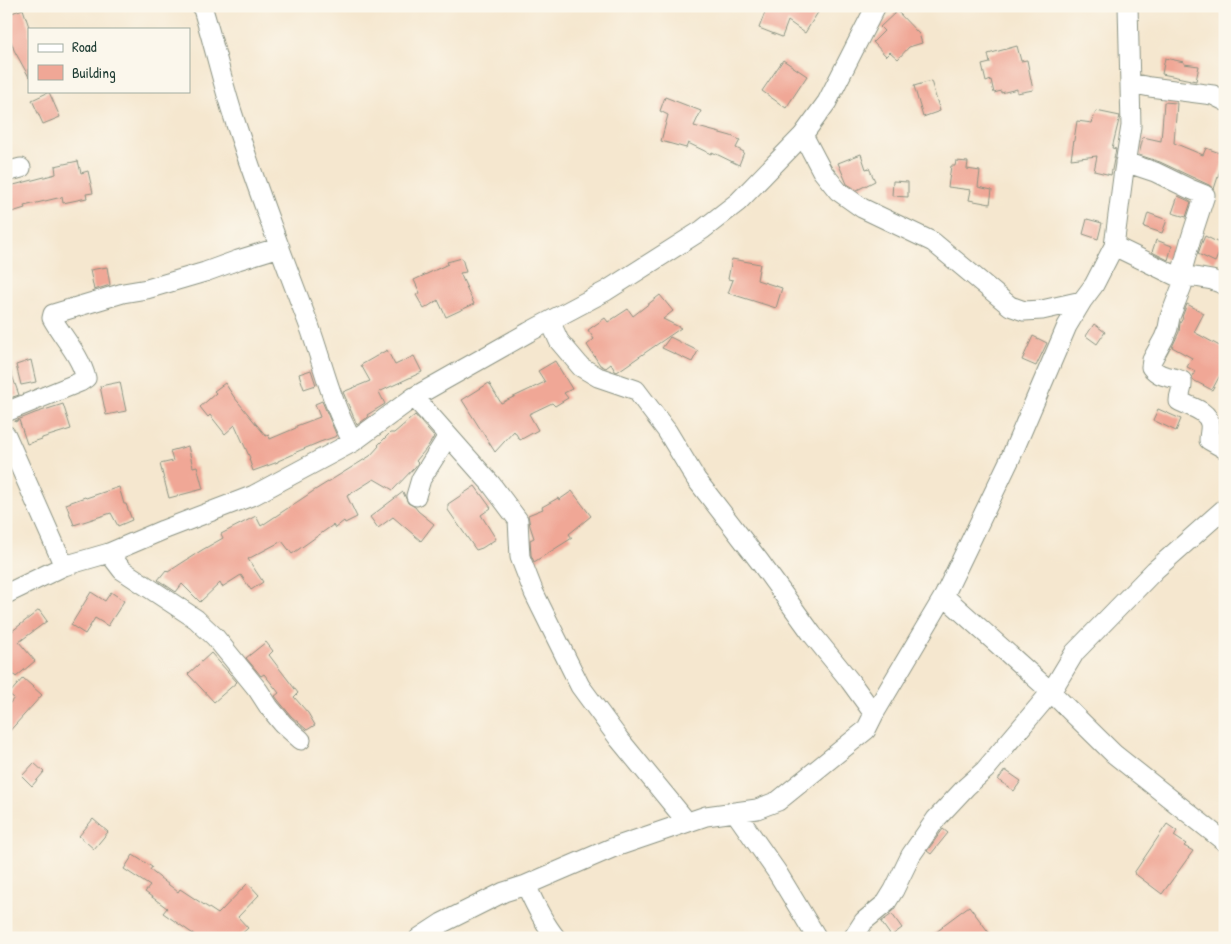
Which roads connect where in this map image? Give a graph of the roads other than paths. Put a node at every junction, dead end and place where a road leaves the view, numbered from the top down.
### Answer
1 (202, 6) edge
2 (876, 6) edge
3 (1128, 6) edge
4 (1130, 83) junction
5 (1225, 101) edge
6 (803, 135) junction
7 (1125, 162) junction
8 (1114, 246) junction
9 (280, 247) junction
10 (1180, 278) junction
11 (1225, 285) edge
12 (1082, 301) junction
13 (550, 321) junction
14 (414, 398) junction
15 (6, 412) edge
16 (6, 435) edge
17 (448, 436) junction
18 (353, 442) junction
19 (1225, 449) edge
20 (416, 496) dead end
21 (1225, 508) edge
22 (109, 554) junction
23 (64, 566) junction
24 (6, 594) edge
25 (944, 596) junction
26 (1051, 692) junction
27 (874, 714) junction
28 (301, 740) dead end
29 (735, 812) junction
30 (687, 822) junction
31 (1225, 842) edge
32 (526, 885) junction
33 (419, 938) edge
34 (556, 938) edge
35 (817, 938) edge
36 (853, 938) edge

1 - 9 street
2 - 6 street
3 - 4 street
4 - 5 street
4 - 7 street
6 - 12 street
6 - 13 street
7 - 8 street
7 - 10 street
8 - 10 street
8 - 12 street
9 - 15 street
9 - 18 street
10 - 11 street
10 - 19 street
12 - 25 street
13 - 14 street
13 - 27 street
14 - 17 street
14 - 18 street
16 - 23 street
17 - 20 street
17 - 30 street
18 - 22 street
21 - 26 street
22 - 23 street
22 - 28 street
23 - 24 street
25 - 26 street
25 - 27 street
26 - 31 street
26 - 36 street
27 - 29 street
29 - 30 street
29 - 35 street
30 - 32 street
32 - 33 street
32 - 34 street

